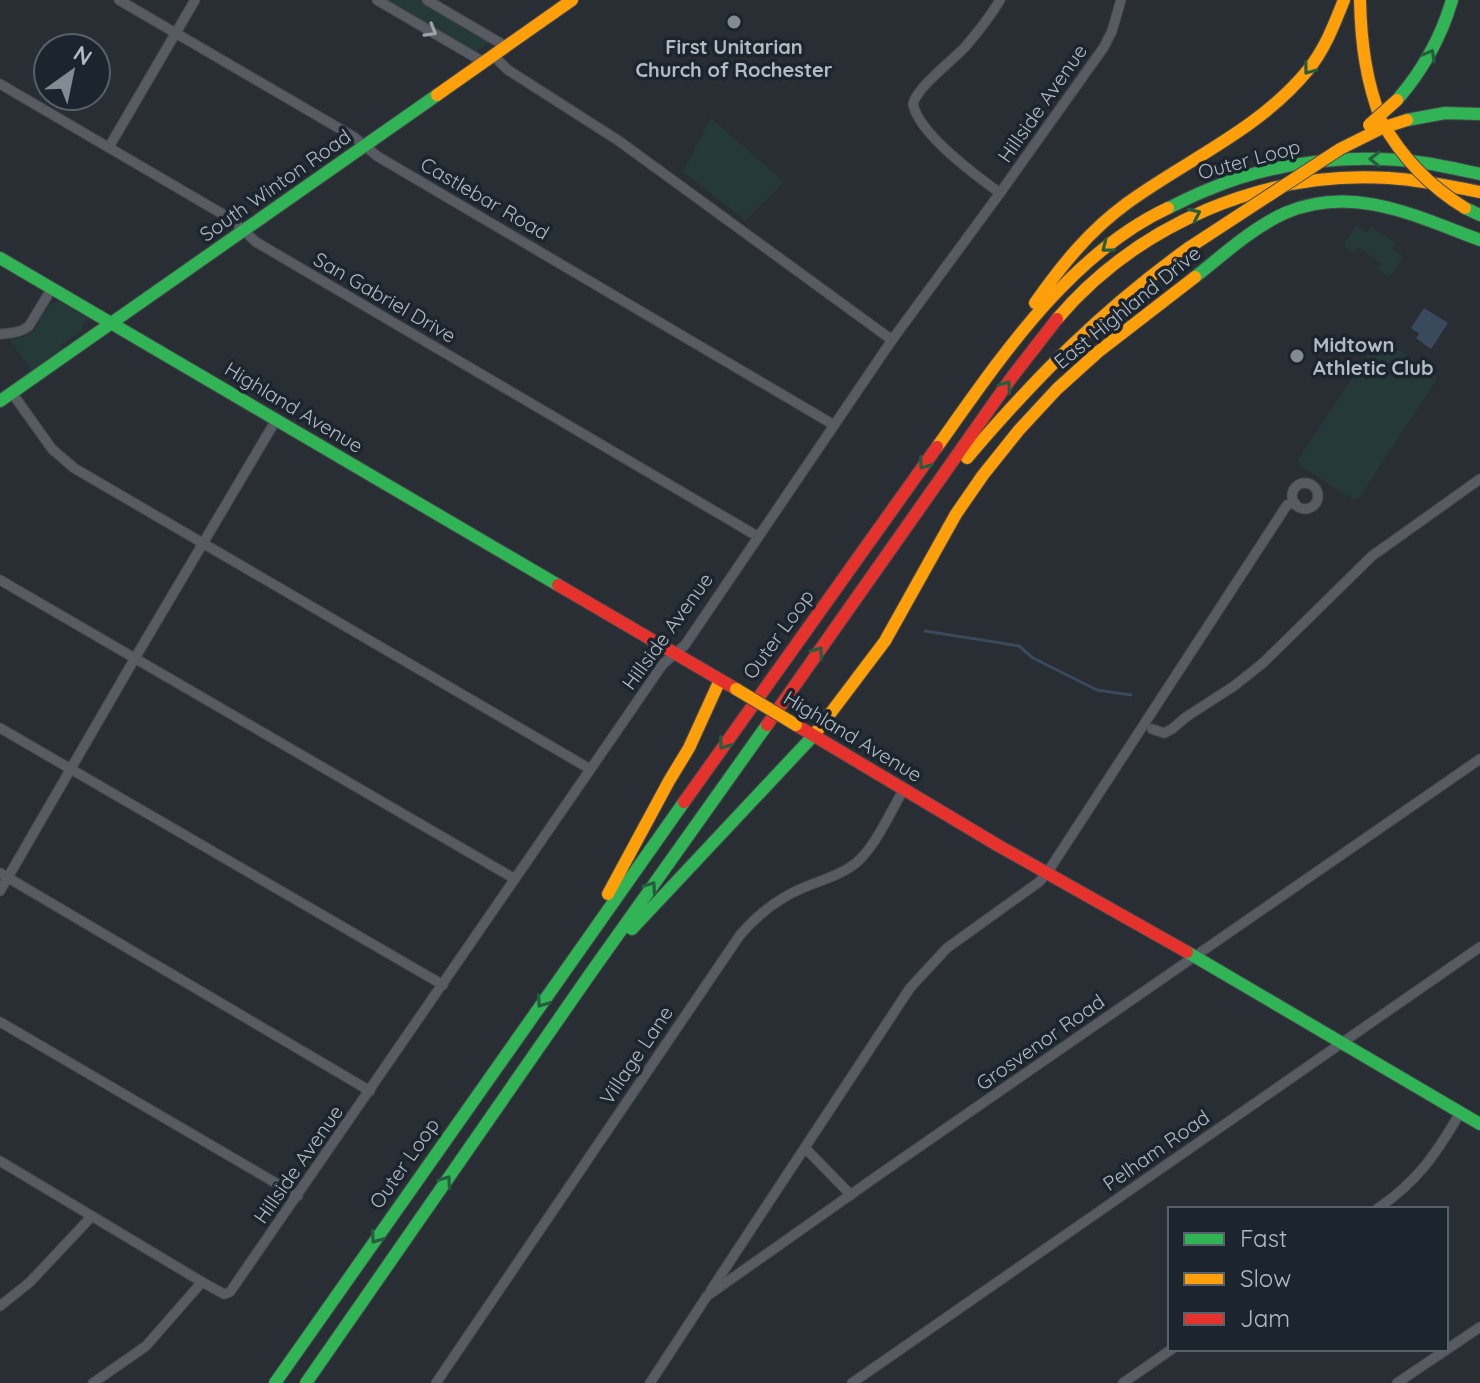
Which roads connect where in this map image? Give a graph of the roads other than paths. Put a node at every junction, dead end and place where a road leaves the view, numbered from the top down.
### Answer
1 (119, 0) edge
2 (195, 0) edge
3 (377, 0) edge
4 (427, 0) edge
5 (572, 0) edge
6 (1000, 0) edge
7 (1121, 0) edge
8 (1344, 0) edge
9 (1360, 0) edge
10 (1452, 2) edge
11 (175, 32) junction
12 (507, 47) junction
13 (490, 59) junction
14 (0, 84) edge
15 (1480, 114) edge
16 (366, 146) junction
17 (109, 147) junction
18 (1326, 157) junction
19 (1480, 174) edge
20 (1480, 192) edge
21 (1000, 193) junction
22 (1480, 215) edge
23 (244, 231) junction
24 (1480, 240) edge
25 (0, 258) edge
26 (52, 288) junction
27 (112, 322) junction
28 (0, 334) edge
29 (892, 340) junction
30 (12, 393) junction
31 (0, 401) edge
32 (970, 401) junction
33 (276, 420) junction
34 (834, 425) junction
35 (1480, 479) edge
36 (1295, 503) dead end
37 (757, 536) junction
38 (204, 542) junction
39 (897, 542) junction
40 (0, 580) edge
41 (675, 653) junction
42 (135, 658) junction
43 (720, 680) junction
44 (0, 728) edge
45 (1152, 729) dead end
46 (814, 735) junction
47 (1480, 759) edge
48 (70, 769) junction
49 (590, 769) junction
50 (904, 789) junction
51 (1047, 873) junction
52 (4, 875) edge
53 (515, 879) junction
54 (0, 891) edge
55 (1480, 947) edge
56 (1194, 957) junction
57 (571, 961) junction
58 (590, 973) junction
59 (443, 985) junction
60 (0, 1022) edge
61 (1341, 1043) junction
62 (370, 1091) junction
63 (1460, 1113) junction
64 (1480, 1124) edge
65 (805, 1148) junction
66 (0, 1161) edge
67 (851, 1195) junction
68 (298, 1196) junction
69 (1380, 1207) edge
70 (92, 1216) junction
71 (202, 1282) junction
72 (707, 1296) junction
73 (0, 1306) edge
74 (1480, 1327) edge
75 (1448, 1349) edge
76 (1169, 1351) edge
77 (1444, 1351) edge
78 (93, 1383) edge
79 (275, 1383) edge
80 (306, 1383) edge
81 (436, 1383) edge
82 (650, 1383) edge
83 (852, 1383) edge
84 (1123, 1383) edge
85 (1397, 1383) edge

1 - 11 street, Castlebar Road
2 - 11 street
3 -> 13 street
4 - 12 street
5 - 12 main road, South Winton Road
6 - 21 street
7 - 21 street, Hillside Avenue
8 -> 32 main road
9 - 22 main road, bridge
18 -> 10 main road, bridge
11 - 16 street, Castlebar Road
11 - 17 street
12 - 13 main road, South Winton Road
13 - 16 main road, South Winton Road
13 - 29 street
14 - 17 street, San Gabriel Drive
15 - 18 main road, bridge
16 - 23 main road, South Winton Road
16 - 34 street, Castlebar Road
17 - 23 street, San Gabriel Drive
18 - 39 main road, bridge
19 -> 32 main road, Outer Loop
39 -> 20 main road, Outer Loop
21 - 29 street, Hillside Avenue
23 - 27 main road, South Winton Road
23 - 37 street, San Gabriel Drive
24 - 46 main road, East Highland Drive
25 - 26 main road, Highland Avenue
26 - 27 main road, Highland Avenue
26 - 28 street
27 - 30 main road, South Winton Road
27 - 33 main road, Highland Avenue
29 - 34 street, Hillside Avenue
30 - 31 main road, South Winton Road
30 - 38 street
32 -> 57 main road, Outer Loop
33 - 38 street
33 - 41 main road, Highland Avenue
34 - 37 street, Hillside Avenue
35 - 45 street
36 - 51 street
37 - 41 street, Hillside Avenue
38 - 42 street
38 - 49 street
58 -> 39 main road, Outer Loop
40 - 42 street
41 - 43 main road, Highland Avenue
41 - 49 street, Hillside Avenue
42 - 48 street
42 - 53 street
43 - 46 main road, Highland Avenue, bridge
43 - 57 main road
44 - 48 street
46 - 50 main road, Highland Avenue
46 - 58 main road, East Highland Drive
47 - 56 street, Grosvenor Road
48 - 52 street
48 - 59 street
49 - 53 street, Hillside Avenue
50 - 51 main road, Highland Avenue
50 - 81 street, Village Lane
51 - 56 main road, Highland Avenue
51 - 65 street
52 - 54 street
52 - 62 street
53 - 59 street, Hillside Avenue
55 - 61 street, Pelham Road
56 - 61 main road, Highland Avenue
56 - 67 street, Grosvenor Road
57 -> 79 main road, Outer Loop
80 -> 58 main road, Outer Loop
59 - 62 street, Hillside Avenue
60 - 68 street
61 - 63 main road, Highland Avenue
61 - 83 street, Pelham Road
62 - 68 street, Hillside Avenue
63 - 64 main road, Highland Avenue
63 - 69 street
65 - 67 street
65 - 72 street
66 - 70 street
67 - 72 street, Grosvenor Road
68 - 71 street, Hillside Avenue
70 - 71 street
70 - 73 street
71 - 78 street
72 - 82 street, Grosvenor Road
74 - 75 street
76 - 84 street
77 - 85 street

